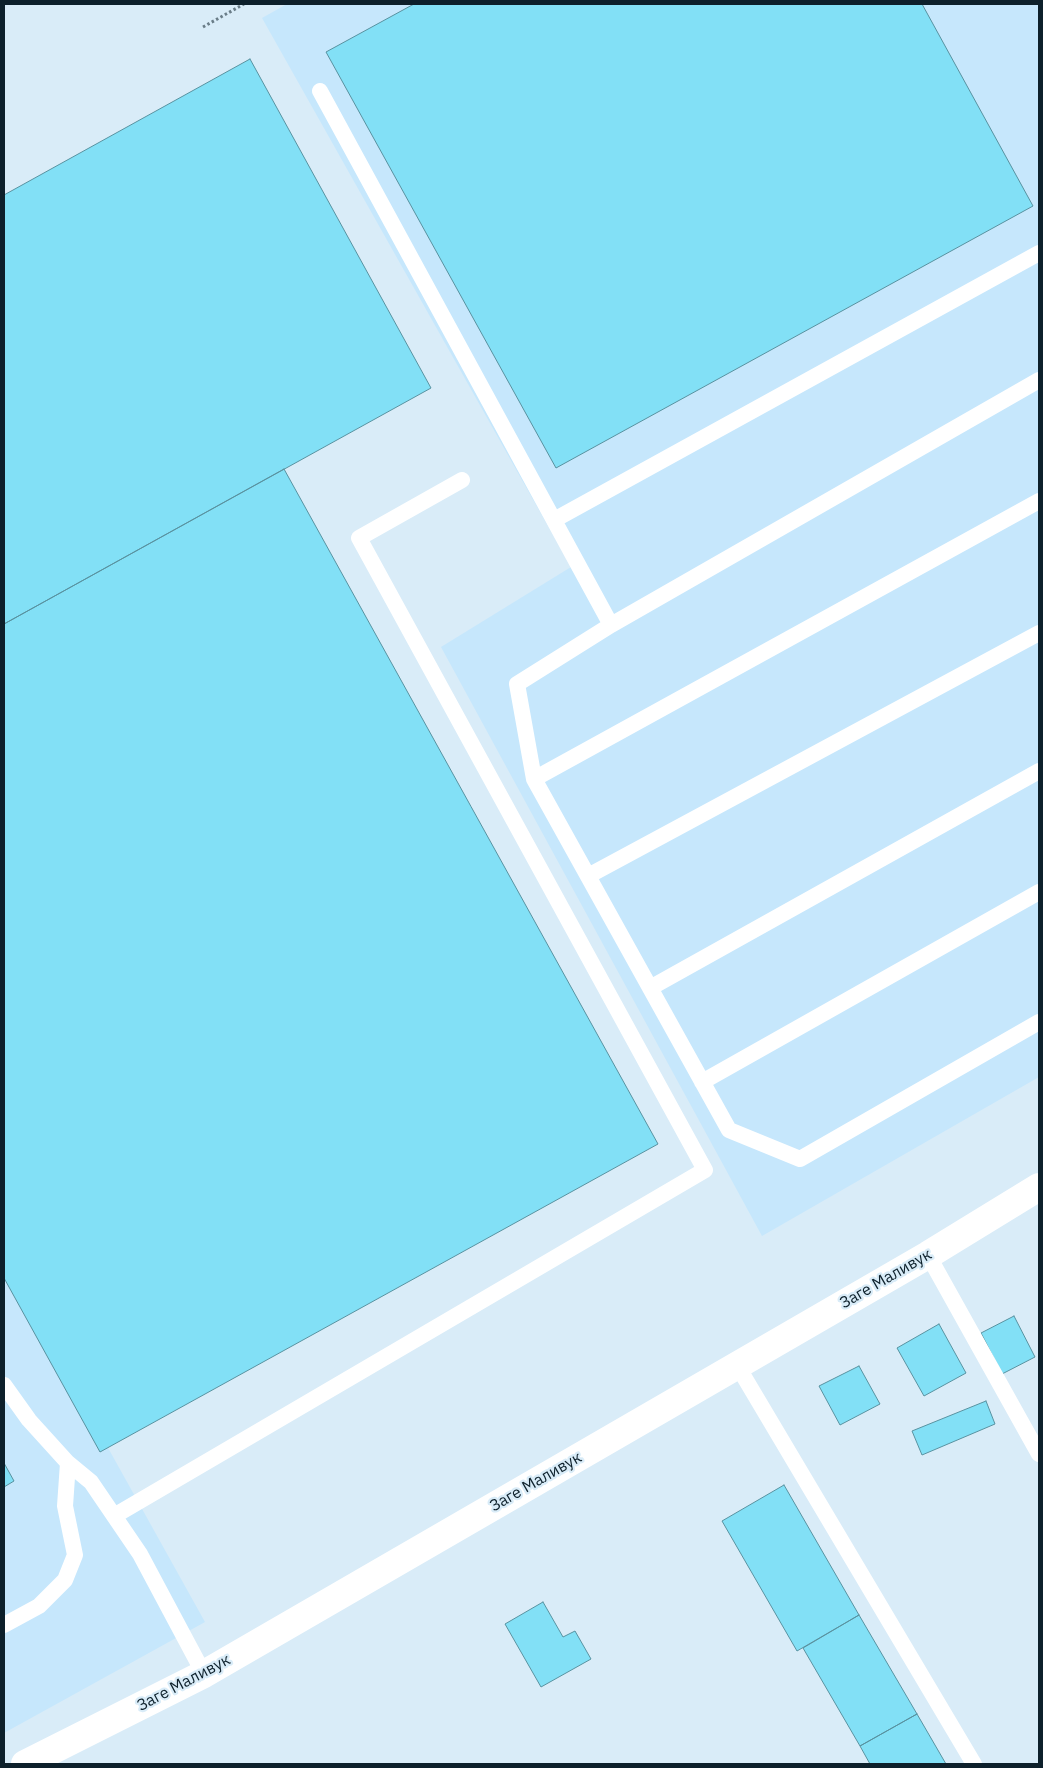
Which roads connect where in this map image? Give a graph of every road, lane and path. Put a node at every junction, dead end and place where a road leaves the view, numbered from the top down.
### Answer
1 (244, 4) edge
2 (203, 27) dead end
3 (320, 91) dead end
4 (1039, 252) edge
5 (1039, 380) edge
6 (462, 480) dead end
7 (1039, 501) edge
8 (554, 520) junction
9 (611, 624) junction
10 (1039, 633) edge
11 (1039, 771) edge
12 (534, 779) junction
13 (588, 876) junction
14 (1039, 892) edge
15 (650, 988) junction
16 (1039, 1022) edge
17 (702, 1082) junction
18 (1039, 1187) edge
19 (928, 1255) junction
20 (737, 1365) junction
21 (4, 1385) edge
22 (1039, 1454) edge
23 (68, 1463) junction
24 (114, 1516) junction
25 (4, 1625) edge
26 (204, 1674) junction
27 (25, 1764) edge
28 (974, 1764) edge

1 - 2 path
3 - 8 lane
4 - 8 lane
5 - 9 lane
6 - 24 lane
7 - 12 lane
8 - 9 lane
9 - 12 lane
10 - 13 lane
11 - 15 lane
12 - 13 lane
13 - 15 lane
14 - 17 lane
15 - 17 lane
16 - 17 lane
18 - 19 street, Заге Маливук
19 - 20 street, Заге Маливук
19 - 22 lane
20 - 26 street, Заге Маливук
20 - 28 lane
21 - 23 lane
23 - 24 lane
23 - 25 lane
24 - 26 lane
26 - 27 street, Заге Маливук

